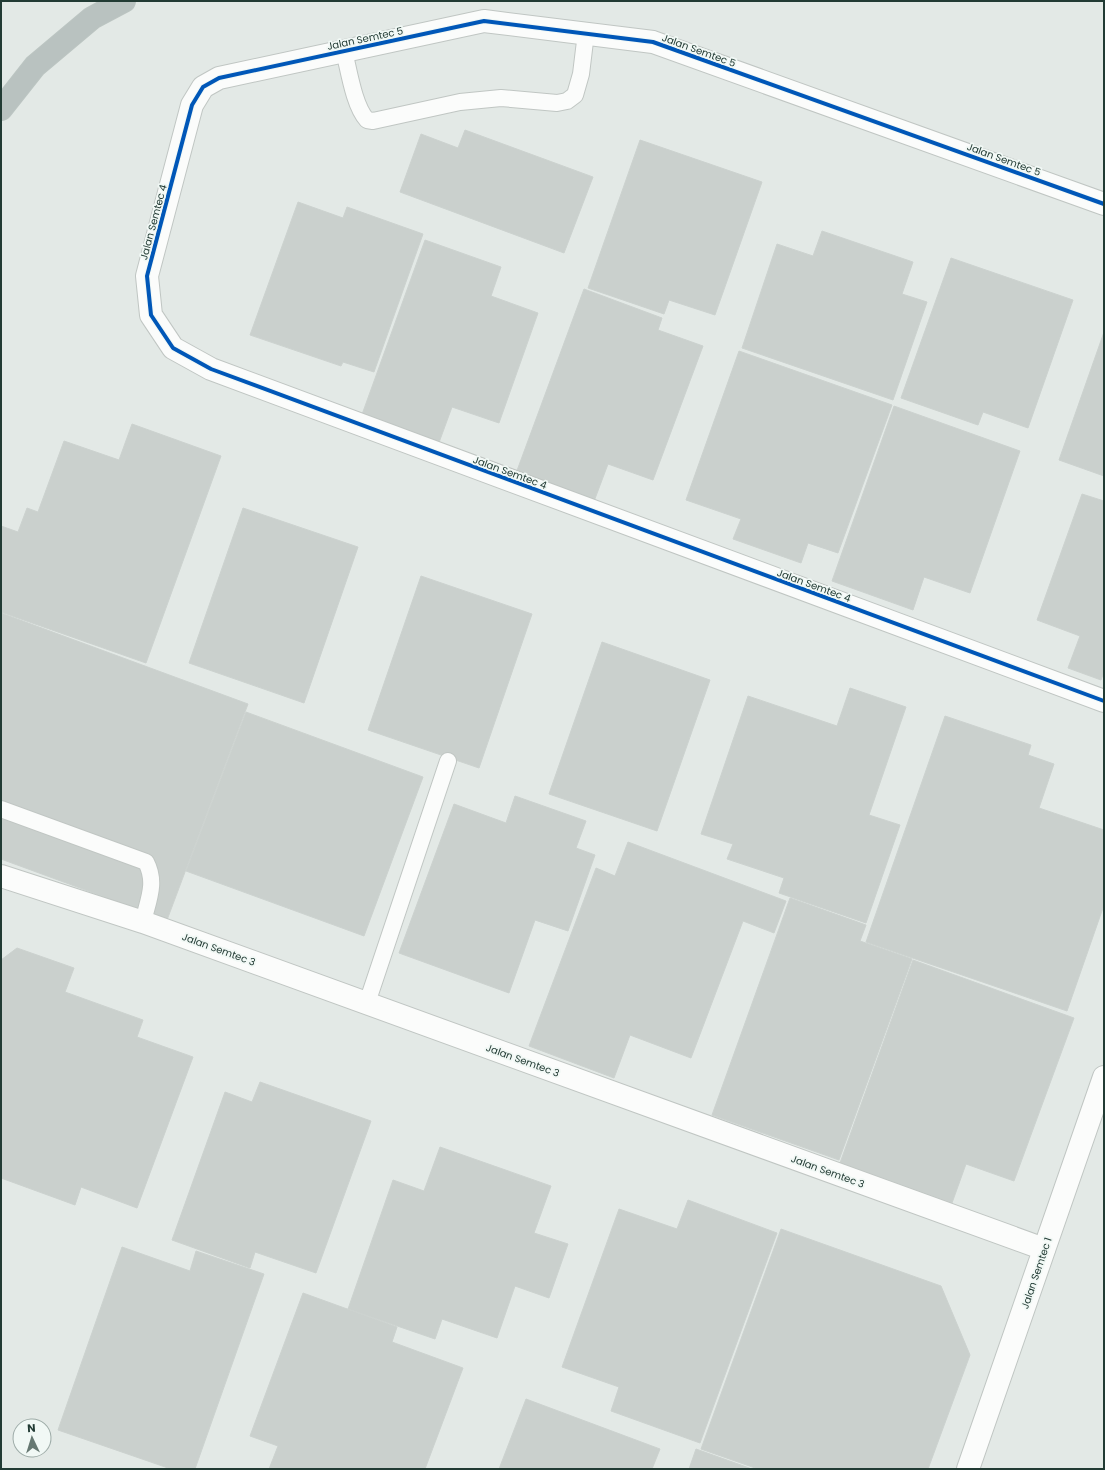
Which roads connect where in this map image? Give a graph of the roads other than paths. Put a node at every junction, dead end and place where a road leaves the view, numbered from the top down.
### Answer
1 (124, 1) edge
2 (586, 33) junction
3 (344, 51) junction
4 (203, 87) joint
5 (1, 108) edge
6 (1104, 204) edge
7 (1104, 701) edge
8 (448, 761) dead end
9 (1, 809) edge
10 (1, 876) edge
11 (143, 922) junction
12 (367, 1003) junction
13 (1104, 1077) edge
14 (1044, 1249) junction
15 (968, 1469) edge

1 - 5 highway
2 - 3 street, Jalan Semtec 5
2 - 3 lane
2 - 6 street, Jalan Semtec 5
3 - 4 street, Jalan Semtec 5
4 - 7 street, Jalan Semtec 4
8 - 12 lane
9 - 11 lane
10 - 11 street, Jalan Semtec 3
11 - 12 street, Jalan Semtec 3
12 - 14 street, Jalan Semtec 3
13 - 14 street, Jalan Semtec 1
14 - 15 street, Jalan Semtec 1

